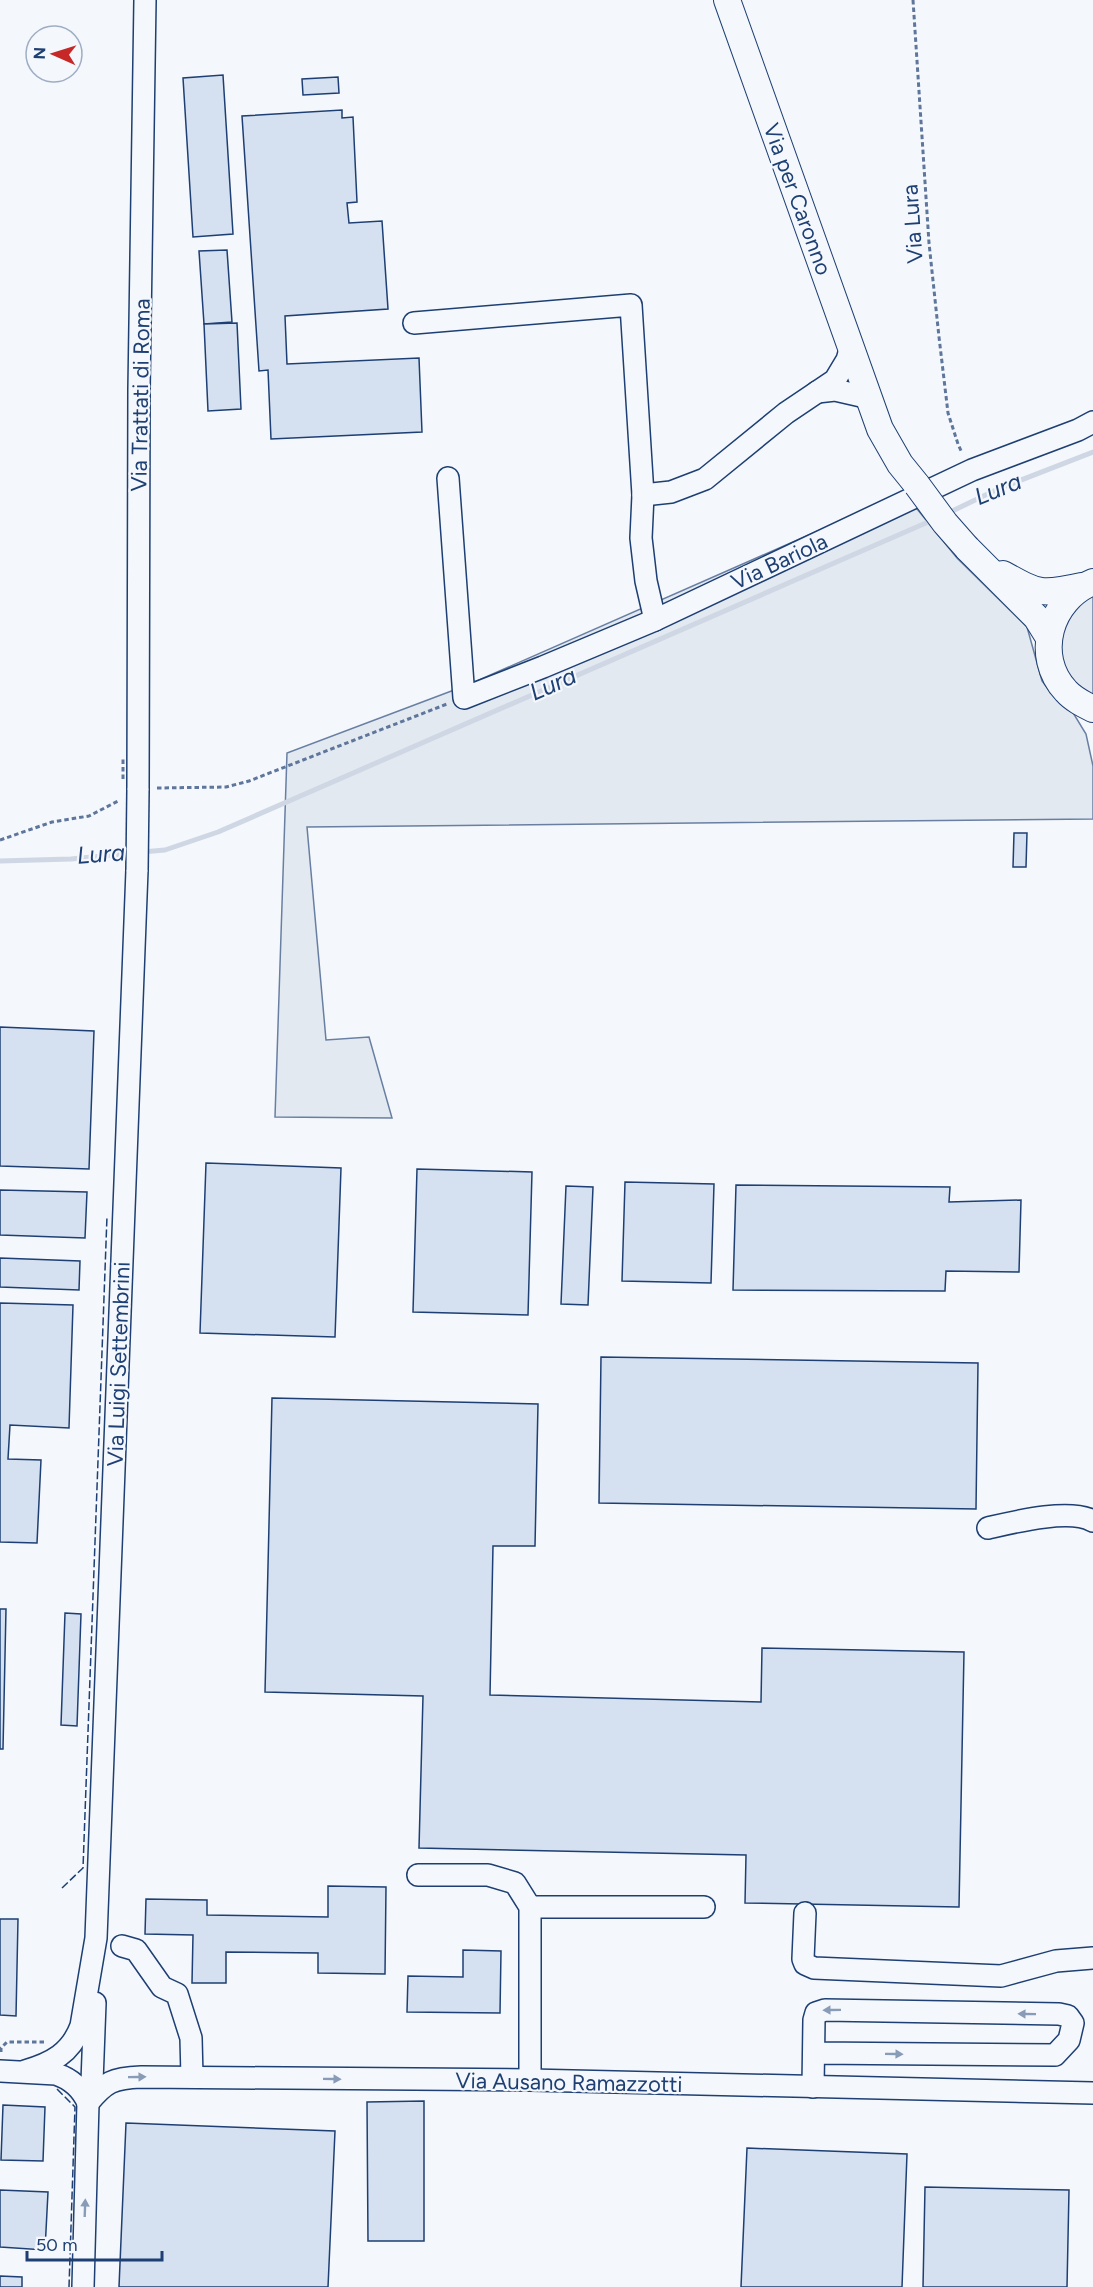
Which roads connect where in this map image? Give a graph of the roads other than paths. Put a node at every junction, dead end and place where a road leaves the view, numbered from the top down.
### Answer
1 (145, 0) edge
2 (727, 0) edge
3 (414, 323) dead end
4 (851, 346) junction
5 (817, 392) junction
6 (870, 398) junction
7 (1093, 422) edge
8 (448, 478) dead end
9 (643, 495) junction
10 (987, 566) junction
11 (1090, 582) edge
12 (655, 620) junction
13 (1049, 638) junction
14 (1088, 711) edge
15 (138, 790) joint
16 (1090, 1515) edge
17 (988, 1528) dead end
18 (418, 1875) dead end
19 (530, 1907) junction
20 (704, 1907) dead end
21 (805, 1913) dead end
22 (96, 1938) junction
23 (122, 1946) dead end
24 (1093, 1958) edge
25 (814, 2053) junction
26 (0, 2071) edge
27 (26, 2071) junction
28 (1093, 2076) edge
29 (192, 2077) junction
30 (530, 2080) junction
31 (813, 2087) junction
32 (1060, 2092) junction
33 (1093, 2093) edge
34 (88, 2103) junction
35 (82, 2287) edge

1 - 15 street, Via Trattati di Roma
2 - 4 main road, Via per Caronno
3 - 9 street
4 - 5 street
4 - 6 main road, Via per Caronno
5 - 6 street
5 - 9 street
6 - 10 main road, Via per Caronno, bridge
7 - 12 street, Via Bariola
8 - 12 street, Via Bariola
9 - 12 street
10 - 11 main road
10 - 13 main road
11 - 13 main road
13 - 14 main road
15 - 22 street, Via Luigi Settembrini, bridge
16 - 17 street
18 - 19 street
19 - 20 street
19 - 30 street
21 - 24 street
22 - 27 street, Via Luigi Settembrini
22 - 34 street, Via Luigi Settembrini
23 - 29 street
25 -> 25 street
25 - 31 street
26 - 27 street
27 - 34 street
28 - 32 street, Via Ausano Ramazzotti
29 -> 30 street, Via Ausano Ramazzotti
34 -> 29 street, Via Ausano Ramazzotti
30 - 31 street, Via Ausano Ramazzotti
31 - 32 street, Via Ausano Ramazzotti
32 - 33 street, Via Ausano Ramazzotti
35 -> 34 street, Via Luigi Settembrini

